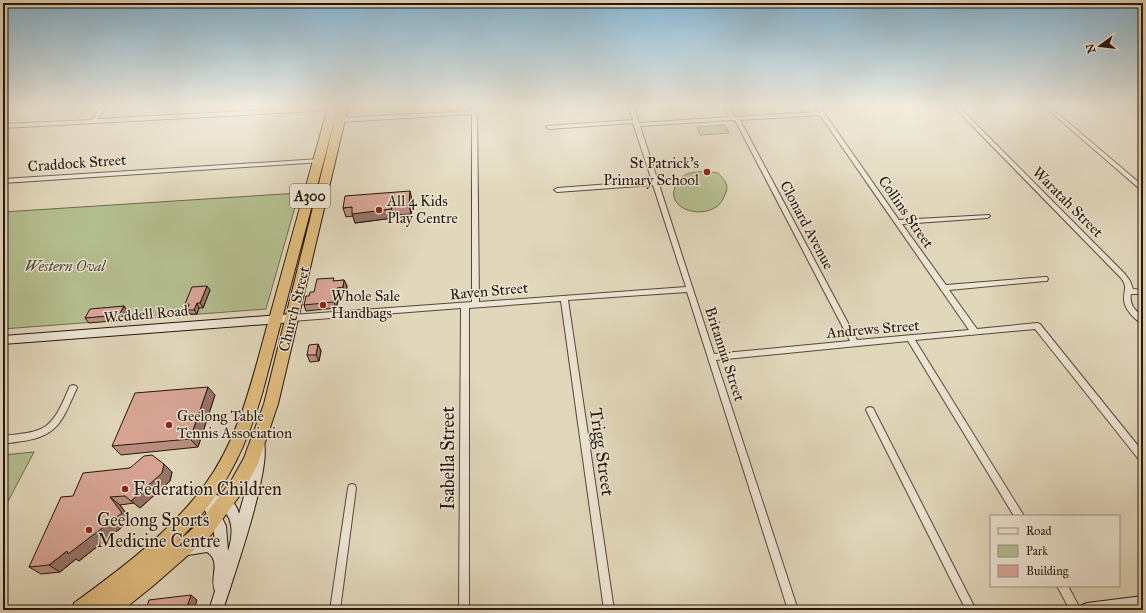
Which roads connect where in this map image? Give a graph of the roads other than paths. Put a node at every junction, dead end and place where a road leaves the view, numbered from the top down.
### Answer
1 (326, 136) edge
2 (336, 136) edge
3 (474, 136) edge
4 (640, 136) edge
5 (743, 136) edge
6 (837, 136) edge
7 (984, 136) edge
8 (1081, 136) edge
9 (320, 161) junction
10 (3, 181) edge
11 (655, 183) junction
12 (1143, 189) edge
13 (557, 190) dead end
14 (987, 216) dead end
15 (897, 222) junction
16 (1045, 279) dead end
17 (944, 288) junction
18 (689, 289) junction
19 (1130, 290) junction
20 (1143, 292) edge
21 (564, 298) junction
22 (476, 305) junction
23 (465, 306) junction
24 (292, 318) junction
25 (276, 319) junction
26 (1143, 322) edge
27 (975, 332) junction
28 (910, 338) junction
29 (3, 340) edge
30 (855, 343) junction
31 (711, 357) junction
32 (73, 388) dead end
33 (870, 410) dead end
34 (3, 440) edge
35 (259, 440) junction
36 (1143, 458) edge
37 (352, 488) dead end
38 (205, 498) junction
39 (220, 510) junction
40 (1018, 515) edge
41 (239, 539) junction
42 (182, 550) junction
43 (222, 562) junction
44 (1063, 587) edge
45 (220, 596) junction
46 (1143, 603) edge
47 (81, 610) edge
48 (108, 610) edge
49 (216, 610) edge
50 (335, 610) edge
51 (464, 610) edge
52 (609, 610) edge
53 (792, 610) edge
54 (971, 610) edge
55 (1076, 610) edge
56 (1087, 610) edge

1 - 9 highway, Church Street / A300
2 - 24 highway, Church Street / A300
3 - 22 street
4 - 11 street, Britannia Street
5 - 30 street, Clonard Avenue
6 - 15 street, Collins Street
7 - 19 street, Waratah Street
8 - 12 street
9 - 10 street, Craddock Street
9 - 25 highway, Church Street / A300
11 - 13 street
11 - 18 street, Britannia Street
14 - 15 street
15 - 17 street, Collins Street
16 - 17 street
17 - 27 street, Collins Street
18 - 21 street, Raven Street
18 - 31 street, Britannia Street
19 - 20 street
19 - 26 street, Waratah Street
21 - 22 street, Raven Street
21 - 52 street, Trigg Street
22 - 23 street, Raven Street
23 - 24 street, Raven Street
23 - 51 street, Isabella Street
24 - 25 street, Weddell Road
24 - 35 highway, Church Street / A300
25 - 29 street, Weddell Road
25 - 38 highway, Church Street / A300
27 - 28 street, Andrews Street
27 - 36 street, Andrews Street
28 - 30 street, Andrews Street
28 - 40 street
30 - 31 street, Andrews Street
31 - 53 street, Britannia Street
32 - 34 street
33 - 54 street
35 - 39 highway, Church Street / A300
35 - 41 street
37 - 50 street
38 - 39 street
38 - 47 highway, A300
39 - 41 street
39 - 42 highway, A300
39 - 43 street
41 - 45 street
42 - 43 street
42 - 48 highway, A300
43 - 45 street
44 - 55 street
45 - 49 street
46 - 56 street

